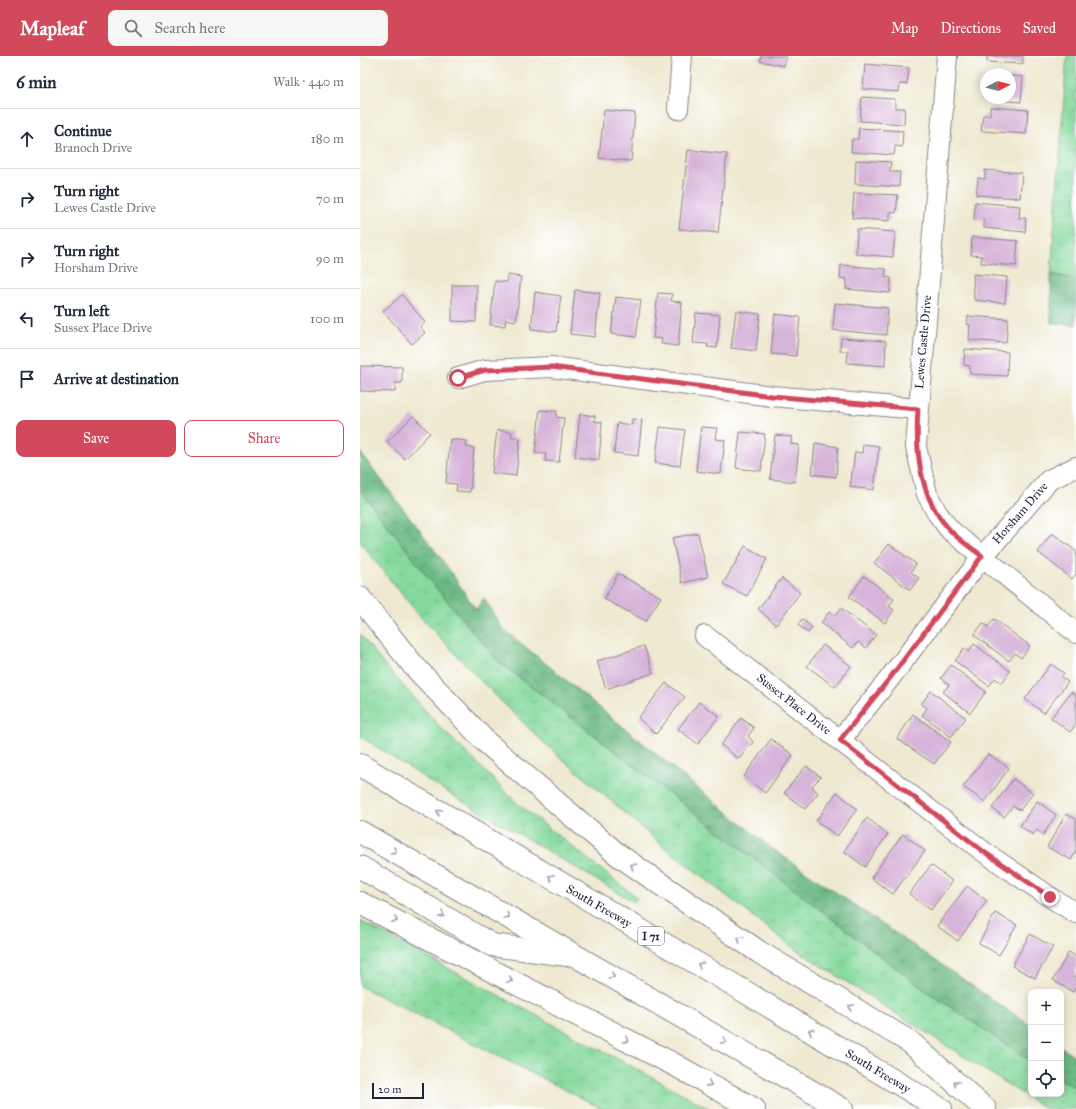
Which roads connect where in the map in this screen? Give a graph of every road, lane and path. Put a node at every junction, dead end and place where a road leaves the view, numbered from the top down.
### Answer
1 (682, 56) edge
2 (947, 56) edge
3 (678, 109) dead end
4 (458, 378) dead end
5 (918, 409) junction
6 (1076, 468) edge
7 (982, 556) junction
8 (360, 598) edge
9 (1076, 633) edge
10 (705, 636) dead end
11 (840, 740) junction
12 (360, 765) edge
13 (360, 832) edge
14 (360, 867) edge
15 (360, 903) edge
16 (1076, 913) edge
17 (578, 957) junction
18 (754, 1109) edge
19 (842, 1109) edge
20 (941, 1109) edge
21 (985, 1109) edge

1 - 3 street
2 - 5 street, Lewes Castle Drive
4 - 5 street
5 - 7 street, Lewes Castle Drive
6 - 7 street, Horsham Drive
7 - 9 street, Lewes Castle Drive
7 - 11 street, Horsham Drive
21 -> 8 highway
10 - 11 street, Sussex Place Drive
11 - 16 street, Sussex Place Drive
20 -> 12 highway, South Freeway / I 71
13 -> 17 highway
14 -> 17 highway
15 -> 18 highway
17 -> 19 highway

